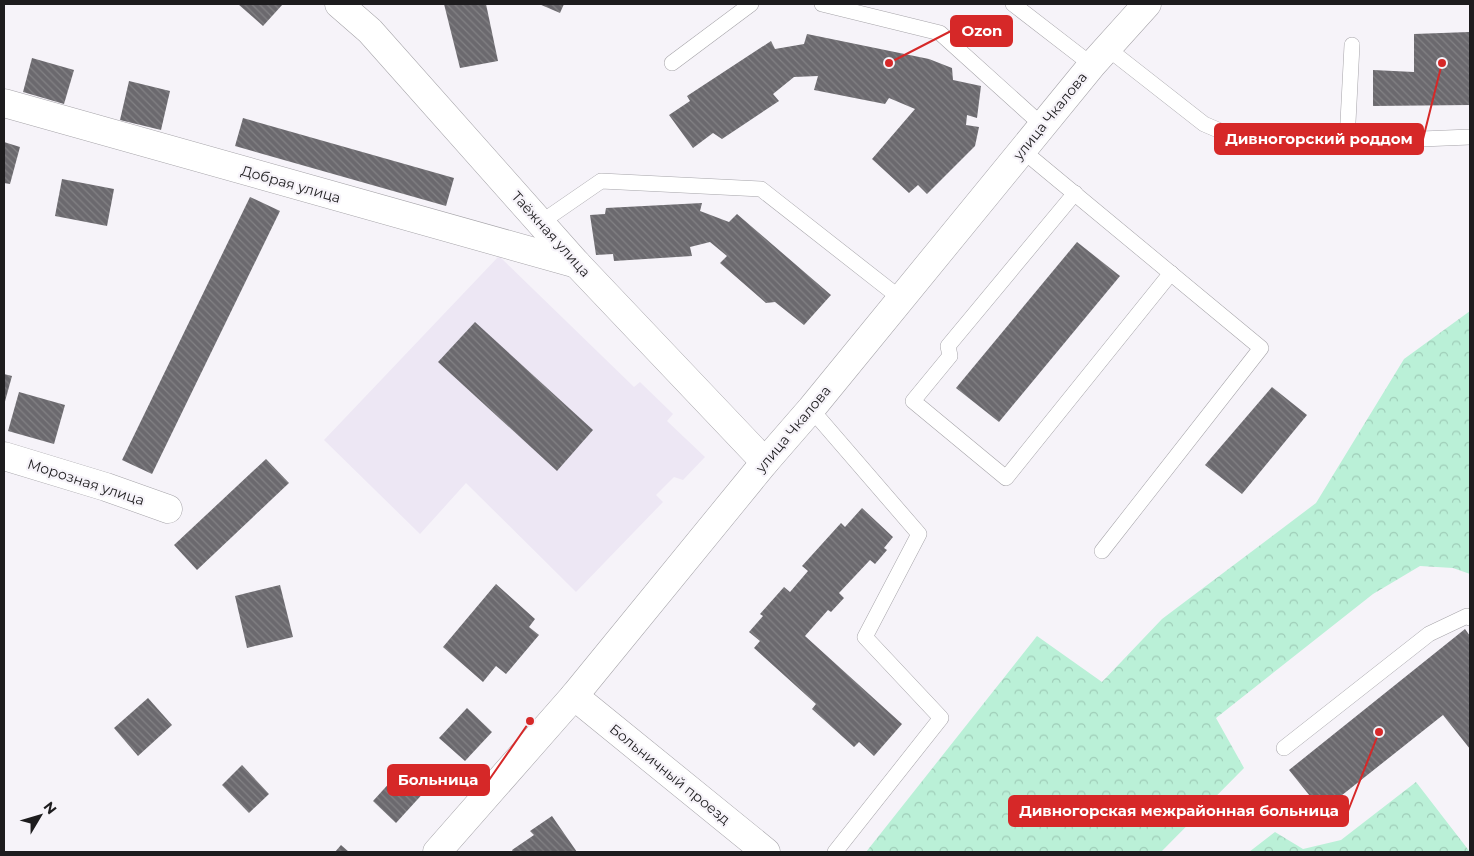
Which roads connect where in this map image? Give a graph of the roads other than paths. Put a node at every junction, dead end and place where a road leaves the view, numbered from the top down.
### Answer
1 (339, 4) edge
2 (751, 4) edge
3 (822, 4) edge
4 (1013, 4) edge
5 (1147, 4) edge
6 (1352, 45) dead end
7 (1100, 56) junction
8 (672, 64) dead end
9 (4, 103) edge
10 (1044, 126) junction
11 (1470, 137) edge
12 (1347, 141) junction
13 (1022, 150) junction
14 (1075, 193) junction
15 (540, 223) junction
16 (577, 264) junction
17 (1171, 273) junction
18 (900, 298) junction
19 (811, 410) junction
20 (4, 456) edge
21 (765, 462) junction
22 (168, 509) dead end
23 (1102, 552) dead end
24 (1470, 618) edge
25 (574, 696) junction
26 (1284, 748) dead end
27 (437, 852) edge
28 (766, 852) edge
29 (835, 852) edge

1 - 15 street, Таёжная улица
2 - 8 lane
3 - 10 lane
4 - 7 lane
5 - 7 street, улица Чкалова
6 - 12 lane
7 - 10 street, улица Чкалова
7 - 12 lane
9 - 16 street, Добрая улица
10 - 13 street, улица Чкалова
11 - 12 lane
13 - 14 lane
13 - 18 street, улица Чкалова
14 - 17 lane
14 - 17 lane
15 - 16 street, Таёжная улица
15 - 18 lane
16 - 21 street, Таёжная улица
17 - 23 lane
18 - 19 street, улица Чкалова
19 - 21 street, улица Чкалова
19 - 29 lane
20 - 22 street, Морозная улица
21 - 25 street, улица Чкалова
24 - 26 lane
25 - 27 street, улица Чкалова
25 - 28 street, Больничный проезд

